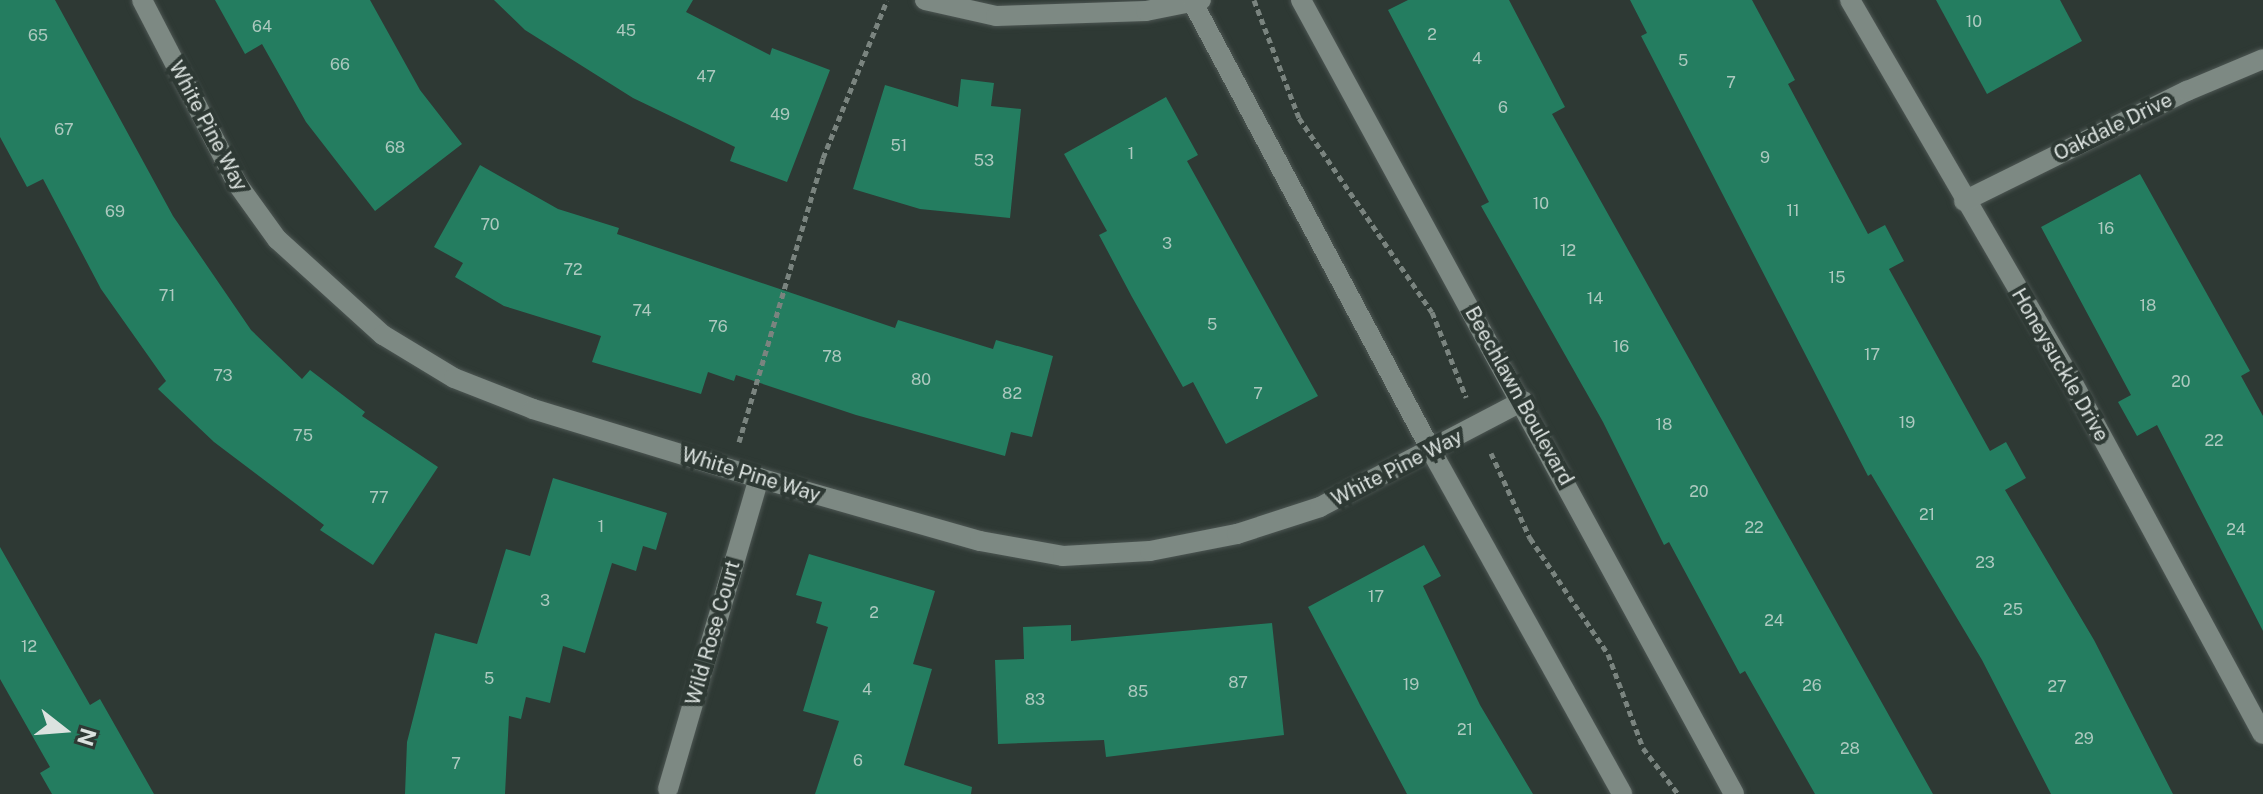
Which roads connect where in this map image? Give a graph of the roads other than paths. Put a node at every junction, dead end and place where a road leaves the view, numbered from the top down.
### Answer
1 (142, 0) edge
2 (925, 0) edge
3 (1301, 0) edge
4 (1850, 0) edge
5 (1197, 1) edge
6 (2263, 59) edge
7 (1964, 201) junction
8 (1523, 401) junction
9 (1432, 452) junction
10 (759, 478) junction
11 (2263, 734) edge
12 (668, 789) dead end
13 (1622, 794) edge
14 (1734, 794) edge

1 - 10 street, White Pine Way
2 - 5 street
3 - 8 street, Beechlawn Boulevard
4 - 7 street, Honeysuckle Drive
5 - 9 street
6 - 7 street, Oakdale Drive
7 - 11 street, Honeysuckle Drive
8 - 9 street, White Pine Way
8 - 14 street, Beechlawn Boulevard
9 - 10 street, White Pine Way
9 - 13 street
10 - 12 street, Wild Rose Court

